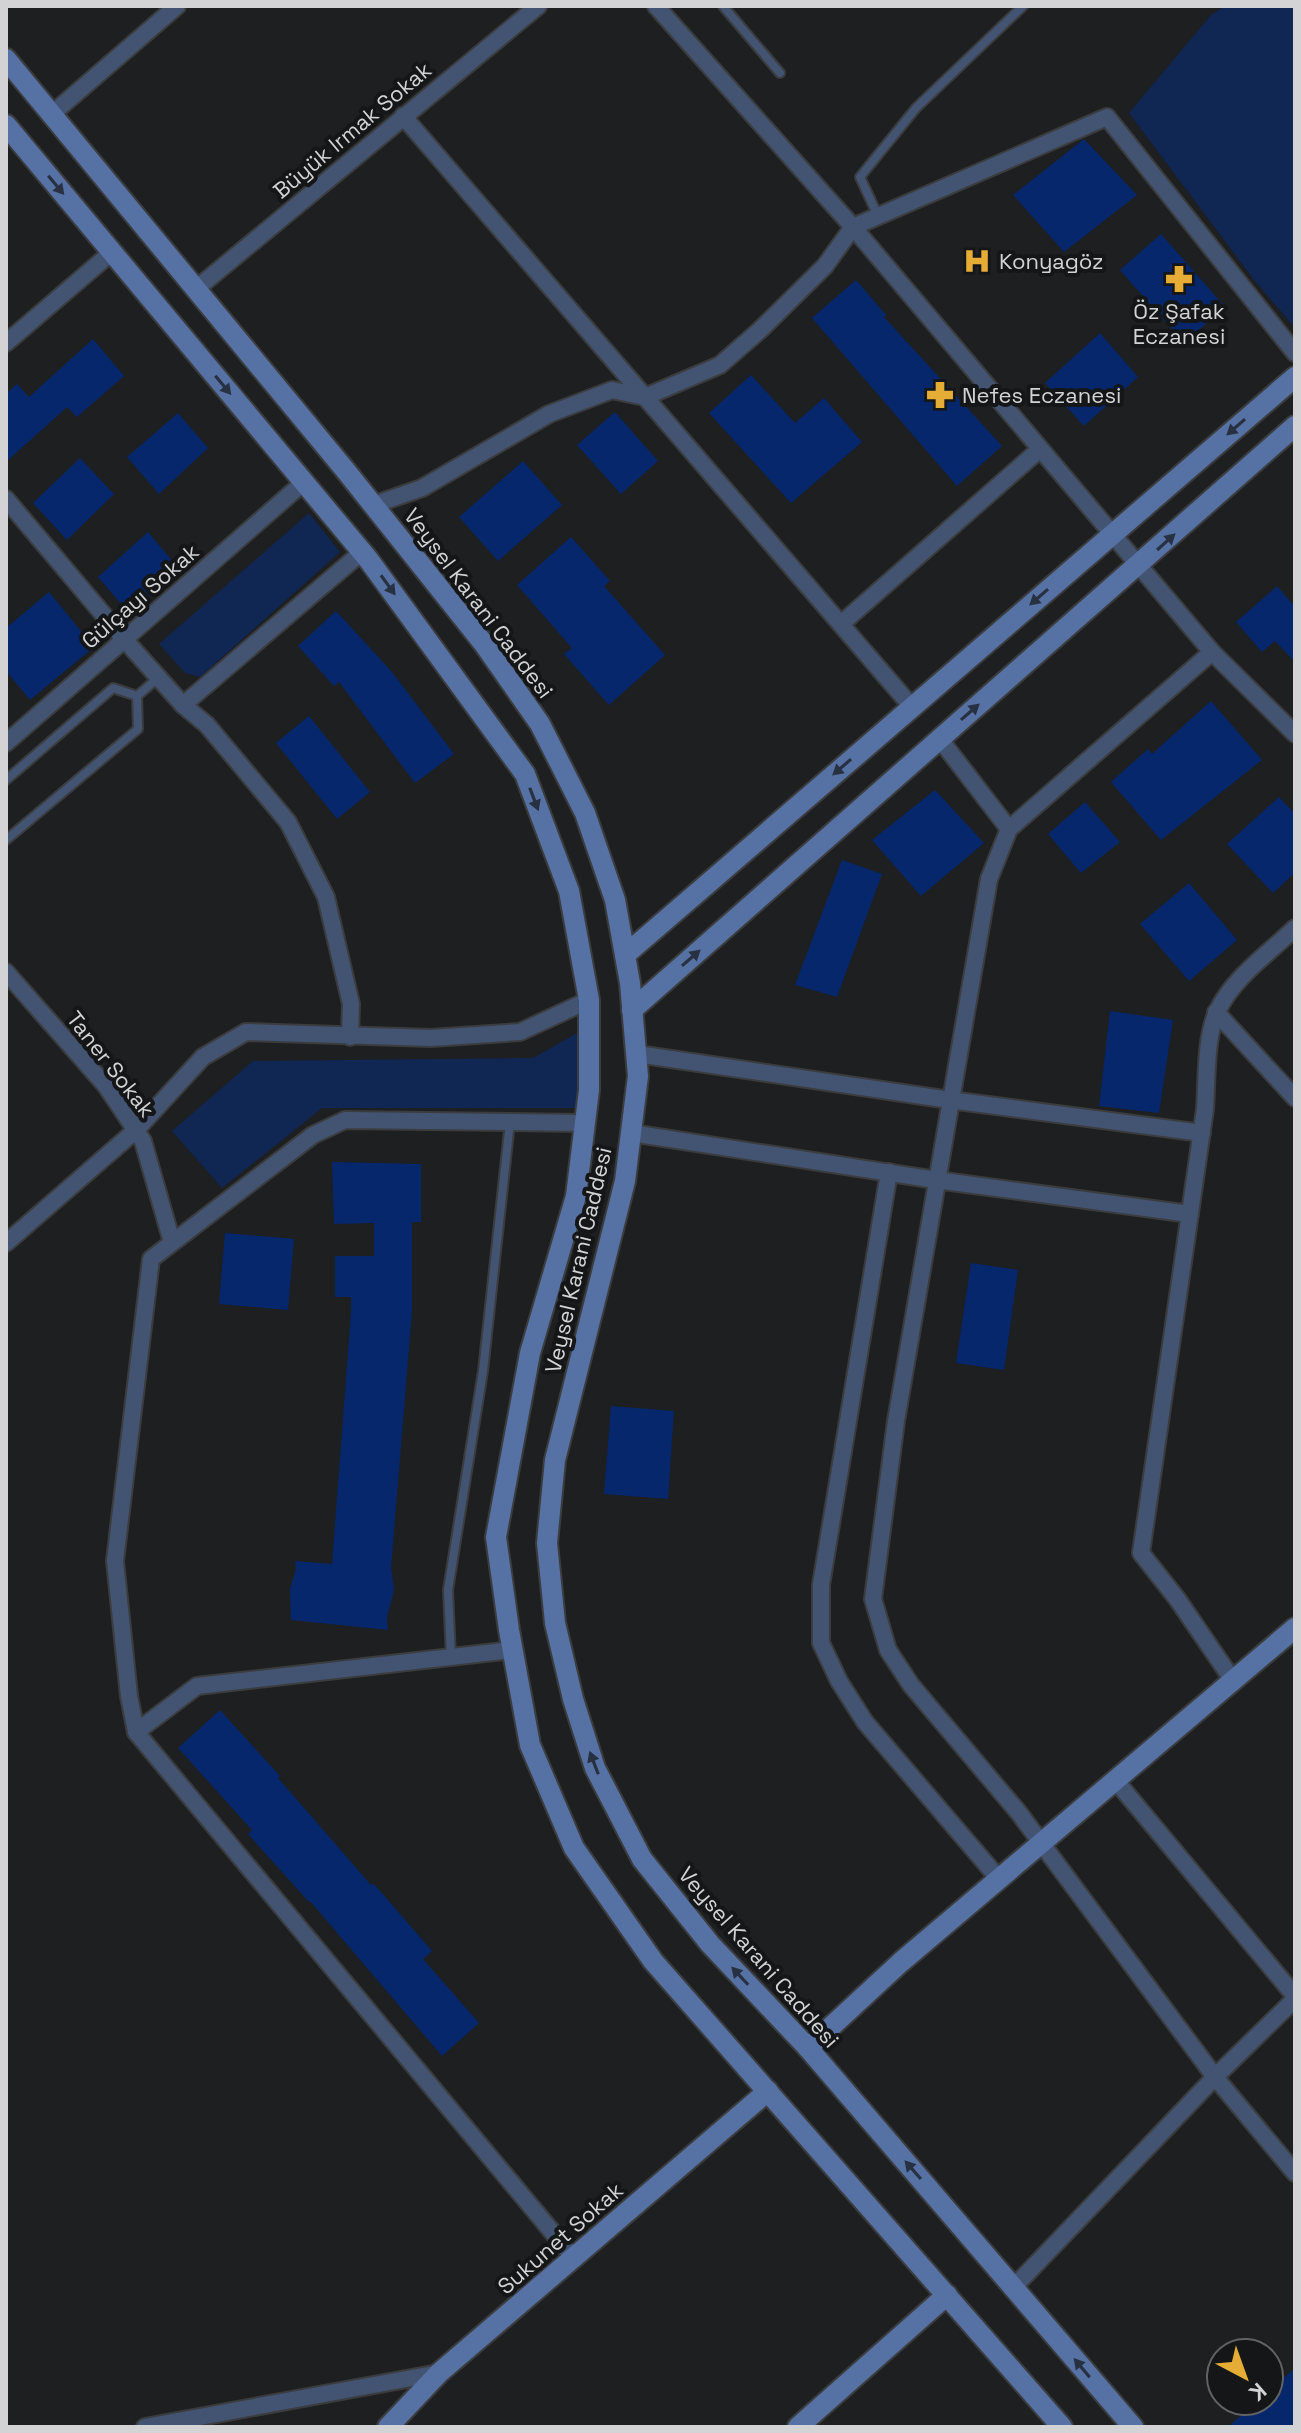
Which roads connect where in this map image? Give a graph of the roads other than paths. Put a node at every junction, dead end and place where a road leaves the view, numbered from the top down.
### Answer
1 (177, 6) edge
2 (538, 6) edge
3 (656, 6) edge
4 (723, 6) edge
5 (1023, 6) edge
6 (6, 59) edge
7 (780, 73) dead end
8 (52, 114) junction
9 (403, 116) junction
10 (6, 125) edge
11 (878, 216) junction
12 (853, 227) junction
13 (112, 252) junction
14 (196, 289) junction
15 (6, 343) edge
16 (1295, 353) edge
17 (1295, 377) edge
18 (645, 397) junction
19 (1295, 426) edge
20 (1039, 450) junction
21 (304, 482) junction
22 (6, 499) edge
23 (373, 505) junction
24 (1111, 535) junction
25 (362, 552) junction
26 (1140, 565) junction
27 (841, 624) junction
28 (124, 639) junction
29 (1212, 652) junction
30 (159, 678) junction
31 (137, 696) junction
32 (183, 705) junction
33 (912, 707) junction
34 (1295, 734) edge
35 (939, 738) junction
36 (6, 743) edge
37 (6, 780) edge
38 (1009, 829) junction
39 (6, 840) edge
40 (1295, 928) edge
41 (625, 955) junction
42 (6, 972) edge
43 (589, 1000) junction
44 (632, 1010) junction
45 (1216, 1012) junction
46 (350, 1037) junction
47 (637, 1054) junction
48 (1295, 1098) edge
49 (950, 1100) junction
50 (510, 1122) junction
51 (585, 1123) junction
52 (136, 1130) junction
53 (631, 1133) junction
54 (1202, 1133) junction
55 (889, 1172) junction
56 (936, 1180) junction
57 (1190, 1214) junction
58 (172, 1242) junction
59 (6, 1243) edge
60 (1295, 1628) edge
61 (512, 1650) junction
62 (451, 1657) junction
63 (1234, 1682) junction
64 (136, 1732) junction
65 (1116, 1781) junction
66 (1042, 1843) junction
67 (999, 1879) junction
68 (1295, 1998) edge
69 (808, 2048) junction
70 (1215, 2077) junction
71 (768, 2091) junction
72 (1295, 2173) edge
73 (574, 2258) junction
74 (1013, 2288) junction
75 (947, 2295) junction
76 (439, 2373) junction
77 (145, 2427) edge
78 (388, 2427) edge
79 (798, 2427) edge
80 (1062, 2427) edge
81 (1133, 2427) edge

1 - 8 street
2 - 9 street, Büyük Irmak Sokak
3 - 12 street
4 - 7 lane
5 - 11 lane
6 - 8 main road, Veysel Karani Caddesi
8 - 14 main road, Veysel Karani Caddesi
9 - 14 street, Büyük Irmak Sokak
9 - 18 street
10 -> 13 main road, Veysel Karani Caddesi
11 - 12 street
11 - 16 street
12 - 18 street
12 - 20 street
13 - 15 street
13 -> 21 main road, Veysel Karani Caddesi
14 - 23 main road, Veysel Karani Caddesi
17 -> 24 main road
18 - 23 street
18 - 27 street
26 -> 19 main road
20 - 24 street
20 - 27 street
21 - 25 main road, Veysel Karani Caddesi
21 - 28 street, Gülçayı Sokak
22 - 28 street
23 - 41 main road, Veysel Karani Caddesi
24 - 26 street
24 -> 33 main road
25 - 32 street
25 -> 43 main road, Veysel Karani Caddesi
26 - 29 street
35 -> 26 main road
27 - 33 street
28 - 30 street
28 - 36 street, Gülçayı Sokak
29 - 34 street
29 - 38 street
30 - 31 lane
30 - 32 street
31 - 37 lane
31 - 39 lane
32 - 46 street
33 -> 41 main road
35 - 38 street
44 -> 35 main road
38 - 49 street
40 - 45 street
41 - 44 main road, Veysel Karani Caddesi
42 - 52 street, Taner Sokak
43 - 46 street
43 - 51 main road, Veysel Karani Caddesi
44 - 47 main road, Veysel Karani Caddesi
45 - 48 street
45 - 54 street
46 - 52 street
47 - 49 street
47 - 53 main road, Veysel Karani Caddesi
49 - 54 street
49 - 56 street
50 - 51 street
50 - 58 street
50 - 62 lane
51 - 61 main road, Veysel Karani Caddesi
52 - 58 street, Taner Sokak
52 - 59 street
53 - 55 street
69 -> 53 main road, Veysel Karani Caddesi
54 - 57 street
55 - 56 street
55 - 67 street
56 - 57 street
56 - 66 street
57 - 63 street
58 - 64 street
60 - 63 main road
61 - 62 street
61 - 71 main road, Veysel Karani Caddesi
62 - 64 street
63 - 65 main road
64 - 73 street
65 - 66 main road
65 - 68 street
66 - 67 main road
66 - 70 street
67 - 69 main road
68 - 70 street
74 -> 69 main road, Veysel Karani Caddesi
70 - 72 street
70 - 74 street
71 - 73 main road, Sukunet Sokak
71 - 75 main road, Veysel Karani Caddesi
73 - 76 main road, Sukunet Sokak
81 -> 74 main road, Veysel Karani Caddesi
75 - 79 main road
75 - 80 main road, Veysel Karani Caddesi
76 - 77 street
76 - 78 main road, Sukunet Sokak

